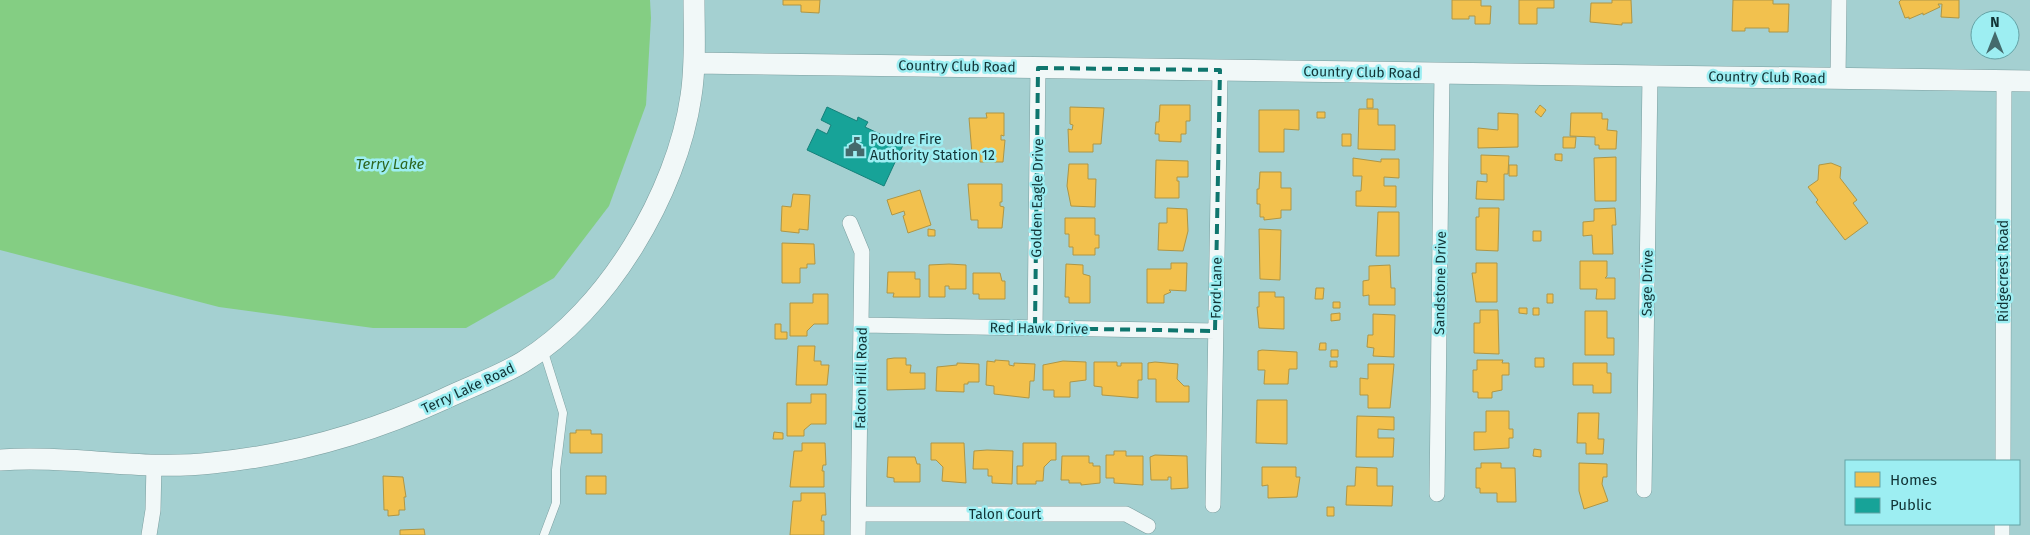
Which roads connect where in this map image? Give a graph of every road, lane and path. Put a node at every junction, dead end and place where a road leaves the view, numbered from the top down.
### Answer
1 (694, 0) edge
2 (1839, 0) edge
3 (695, 63) junction
4 (1038, 68) junction
5 (1220, 70) junction
6 (1442, 73) junction
7 (1650, 76) junction
8 (1838, 78) junction
9 (2004, 80) junction
10 (2030, 81) edge
11 (850, 223) dead end
12 (862, 325) junction
13 (1035, 328) junction
14 (1215, 331) junction
15 (542, 347) junction
16 (0, 460) edge
17 (2003, 460) edge
18 (154, 464) junction
19 (1644, 490) dead end
20 (1437, 494) dead end
21 (1213, 505) dead end
22 (858, 514) junction
23 (1148, 526) dead end
24 (149, 535) edge
25 (544, 535) edge
26 (858, 535) edge

1 - 3 street, Terry Lake Road
2 - 8 street
3 - 4 street, Country Club Road
3 - 15 street, Terry Lake Road
4 - 5 street, Country Club Road
4 - 13 street, Golden Eagle Drive
5 - 6 street, Country Club Road
5 - 14 street, Ford Lane
6 - 7 street, Country Club Road
6 - 20 street, Sandstone Drive
7 - 8 street, Country Club Road
7 - 19 street, Sage Drive
8 - 9 street, Country Club Road
9 - 10 street, Country Club Road
9 - 17 street, Ridgecrest Road
11 - 12 street, Falcon Hill Road
12 - 13 street, Red Hawk Drive
12 - 22 street, Falcon Hill Road
13 - 14 street, Red Hawk Drive
14 - 21 street, Ford Lane
15 - 18 street, Terry Lake Road
15 - 25 lane
16 - 18 street, Terry Lake Road
18 - 24 street
22 - 23 street, Talon Court
22 - 26 street, Falcon Hill Road

